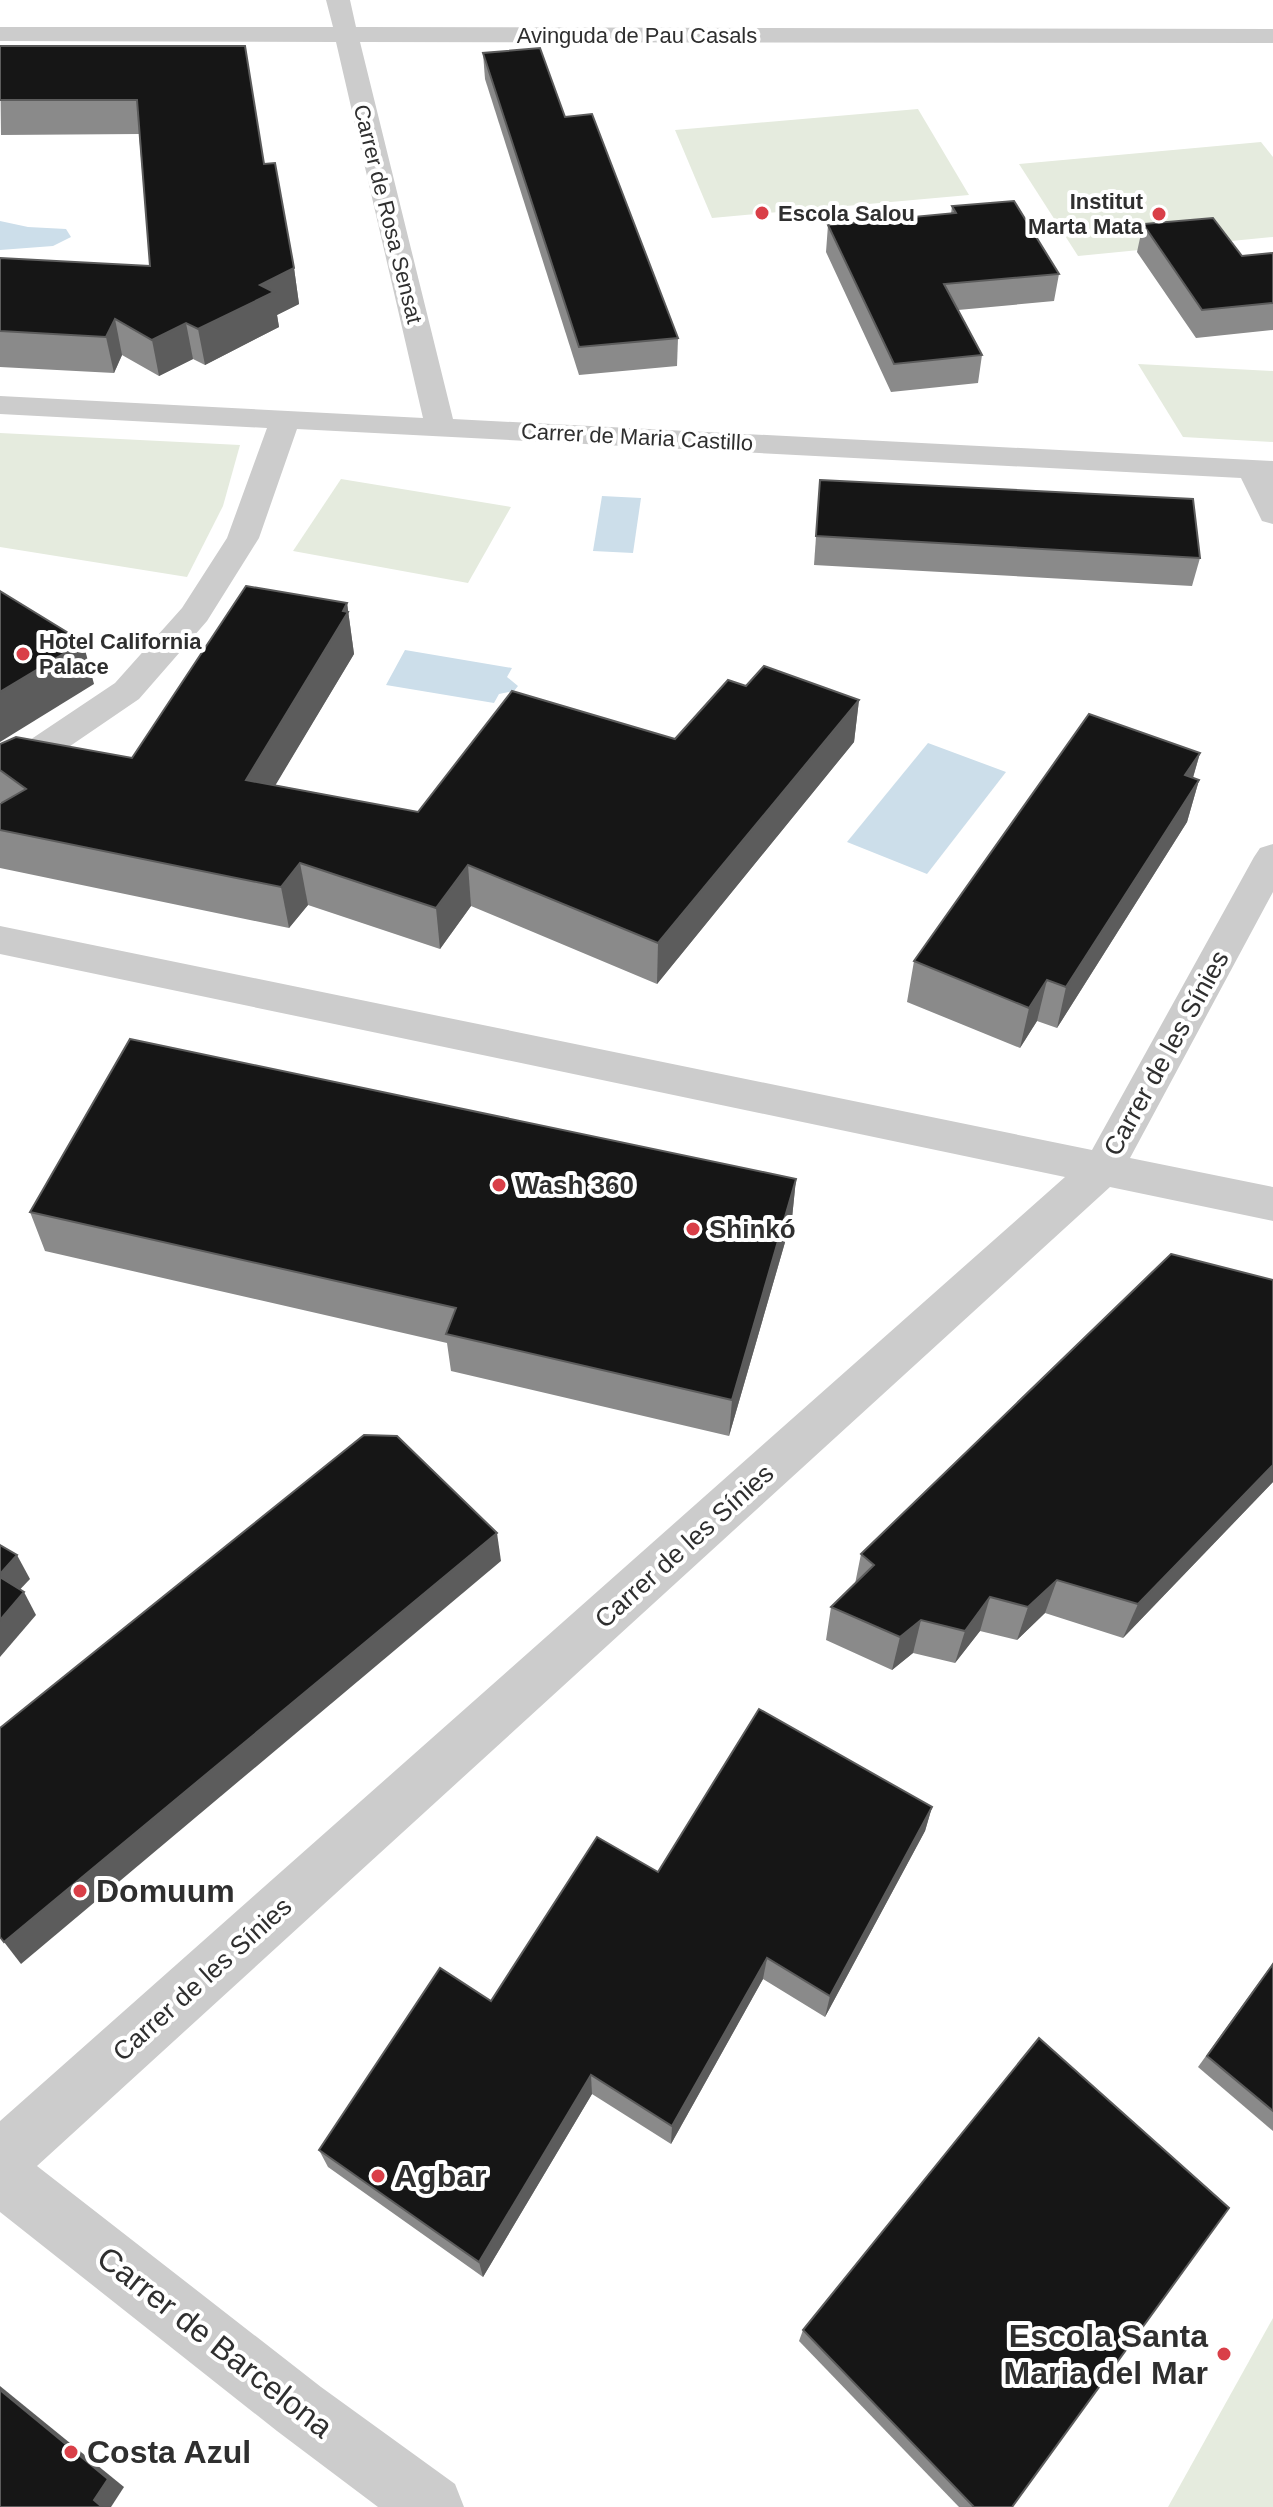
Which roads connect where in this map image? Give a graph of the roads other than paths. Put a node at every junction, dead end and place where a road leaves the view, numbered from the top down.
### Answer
1 (342, 19) edge
2 (0, 22) edge
3 (1273, 22) edge
4 (917, 23) junction
5 (0, 34) edge
6 (1273, 36) edge
7 (0, 405) edge
8 (285, 419) junction
9 (440, 427) junction
10 (1262, 469) edge
11 (1273, 514) edge
12 (0, 777) edge
13 (1273, 857) edge
14 (0, 940) edge
15 (1103, 1168) junction
16 (1273, 1204) edge
17 (0, 2160) edge
18 (0, 2174) edge
19 (432, 2507) edge

1 - 2 street, Avinguda de Pau Casals
1 - 4 street, Avinguda de Pau Casals
1 - 5 street, Avinguda de Pau Casals
1 - 9 street, Carrer de Rosa Sensat
3 - 4 street, Avinguda de Pau Casals
4 - 6 street, Avinguda de Pau Casals
7 - 8 street, Carrer de Maria Castillo
8 - 9 street, Carrer de Maria Castillo
8 - 12 street
9 - 10 street, Carrer de Maria Castillo
10 - 11 street
13 - 15 street, Carrer de les Sínies
14 - 15 street
15 - 16 street
15 - 17 street, Carrer de les Sínies
18 - 19 street, Carrer de Barcelona

